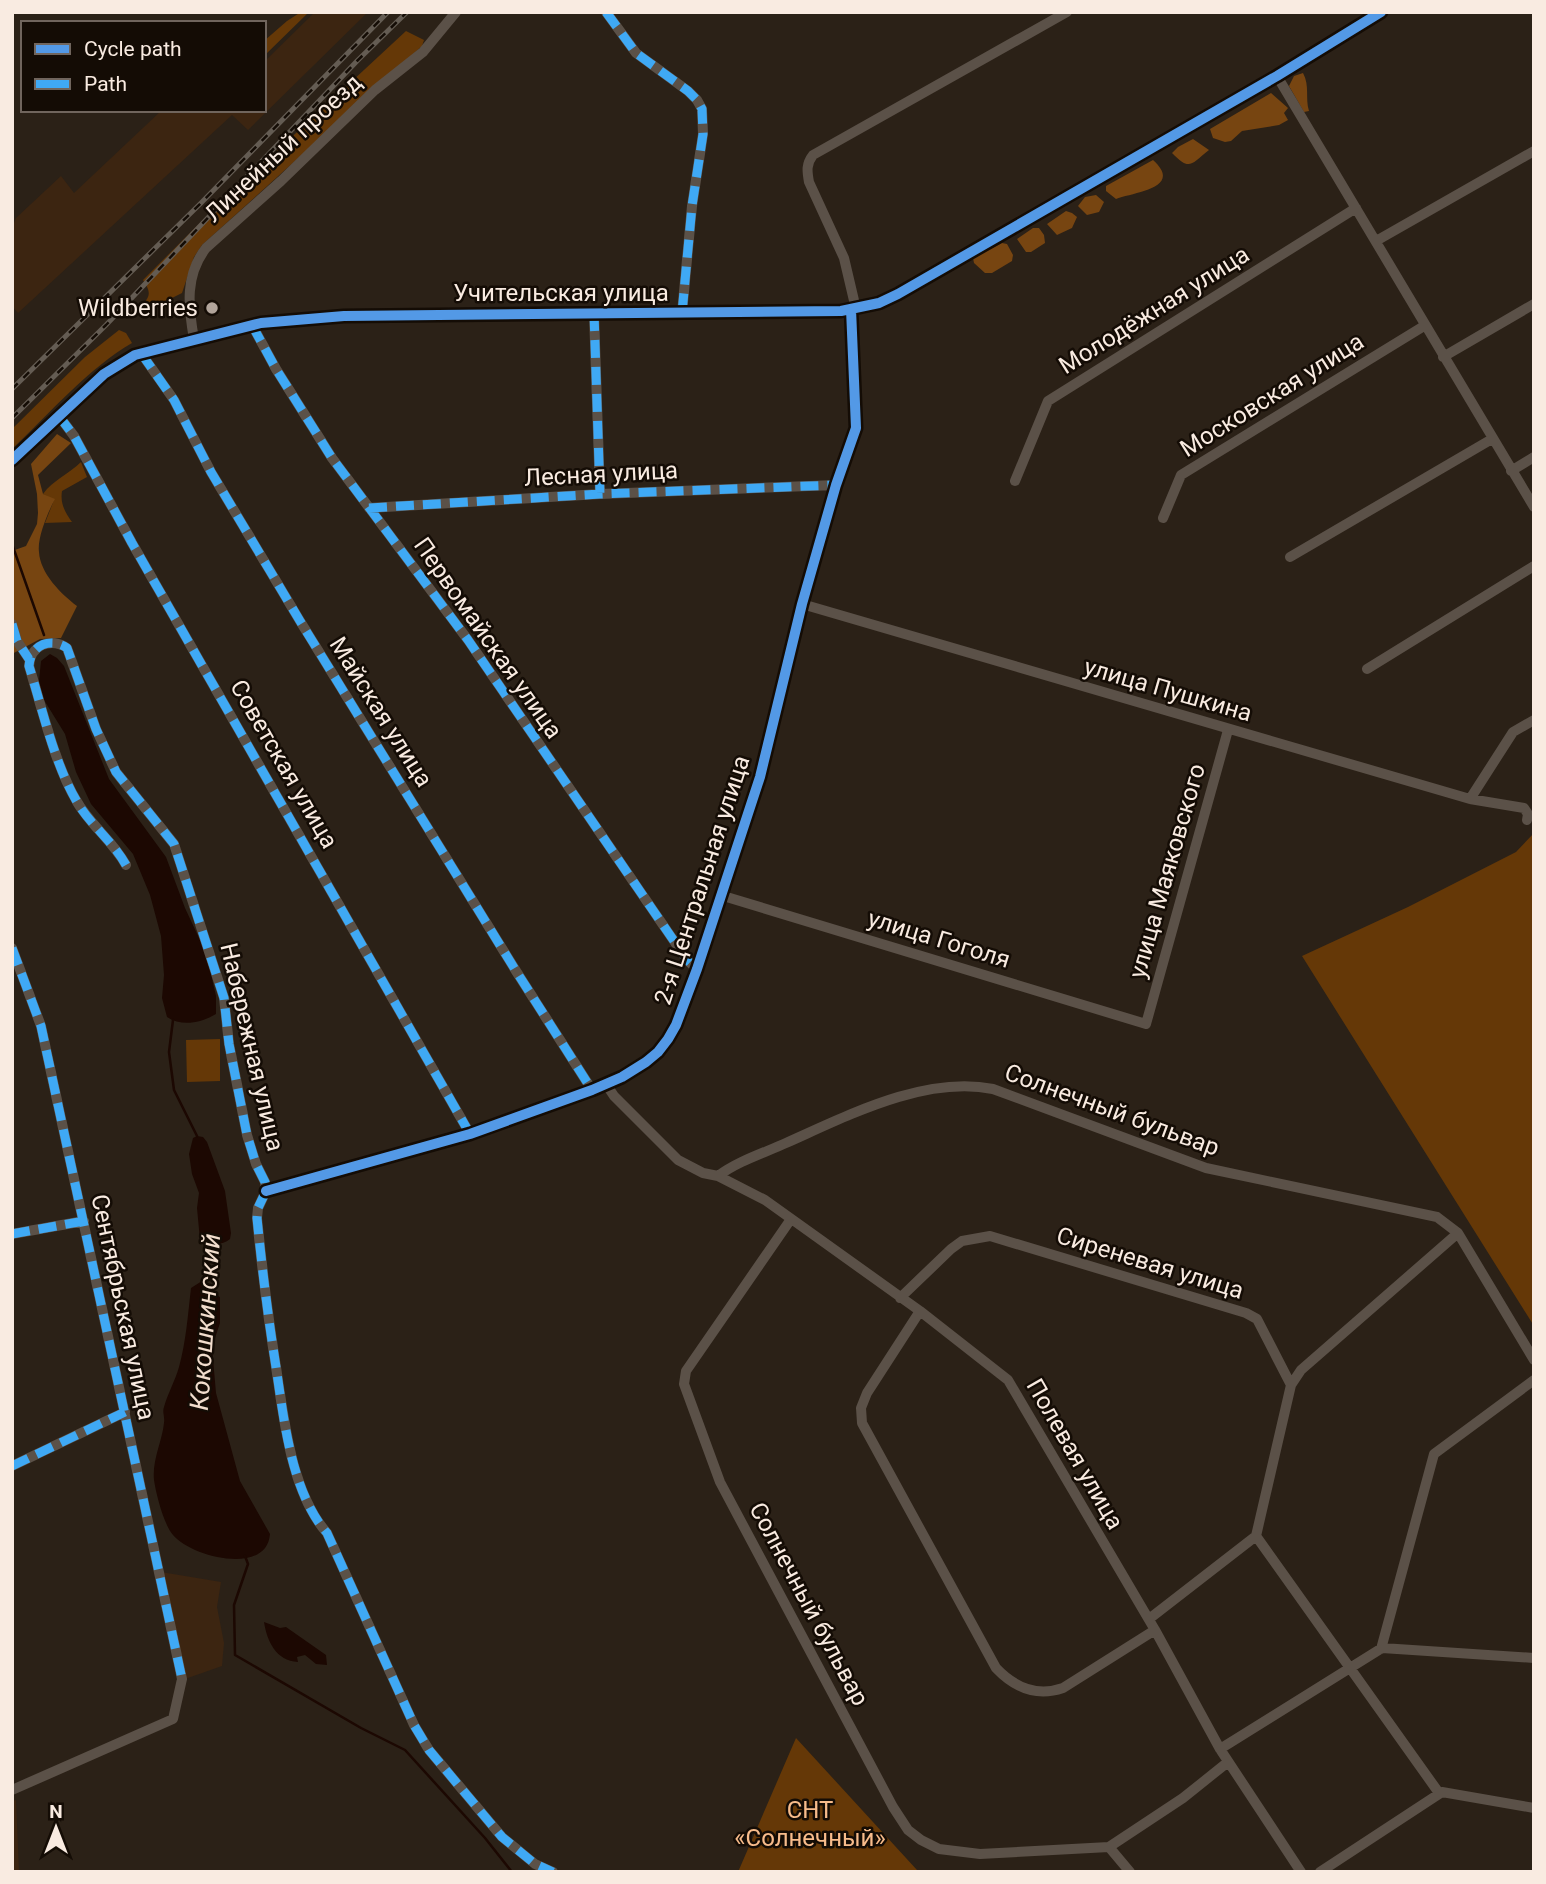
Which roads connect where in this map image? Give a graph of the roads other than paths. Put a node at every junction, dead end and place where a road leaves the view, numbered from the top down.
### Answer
1 (456, 12) edge
2 (606, 12) edge
3 (1067, 12) edge
4 (1381, 12) edge
5 (1277, 76) junction
6 (1534, 151) edge
7 (1356, 208) junction
8 (1376, 241) junction
9 (1534, 304) edge
10 (853, 309) junction
11 (594, 313) junction
12 (682, 313) junction
13 (252, 325) junction
14 (1424, 326) junction
15 (194, 339) junction
16 (141, 353) junction
17 (1443, 357) junction
18 (59, 416) junction
19 (1492, 439) junction
20 (1534, 457) edge
21 (12, 460) edge
22 (1511, 471) junction
23 (1015, 481) dead end
24 (836, 485) junction
25 (600, 494) junction
26 (1534, 507) edge
27 (369, 508) junction
28 (1163, 518) dead end
29 (1290, 557) dead end
30 (1534, 566) edge
31 (802, 604) junction
32 (12, 624) edge
33 (31, 656) junction
34 (1367, 668) dead end
35 (1534, 720) edge
36 (1228, 730) junction
37 (1470, 799) junction
38 (1525, 814) dead end
39 (126, 865) dead end
40 (720, 895) junction
41 (13, 949) edge
42 (697, 969) junction
43 (1146, 1024) joint
44 (606, 1084) junction
45 (592, 1090) junction
46 (470, 1134) junction
47 (718, 1176) junction
48 (266, 1191) junction
49 (791, 1219) junction
50 (84, 1221) junction
51 (1458, 1233) junction
52 (12, 1234) edge
53 (900, 1297) junction
54 (920, 1311) junction
55 (1534, 1360) edge
56 (1534, 1380) edge
57 (1291, 1385) junction
58 (124, 1412) junction
59 (12, 1466) edge
60 (1256, 1536) junction
61 (1149, 1619) junction
62 (1156, 1630) junction
63 (1381, 1649) junction
64 (1534, 1658) edge
65 (1351, 1667) junction
66 (1220, 1748) junction
67 (1228, 1762) junction
68 (12, 1790) edge
69 (1439, 1793) junction
70 (1534, 1808) edge
71 (1109, 1847) junction
72 (553, 1872) edge
73 (1130, 1872) edge
74 (1301, 1872) edge
75 (1320, 1872) edge

1 - 15 street, Линейный проезд
2 - 12 street
3 - 10 street
4 - 5 street, Учительская улица
5 - 7 street
5 - 10 street, Учительская улица
6 - 8 street
7 - 8 street
7 - 23 street, Молодёжная улица
8 - 14 street
9 - 17 street
10 - 12 street, Учительская улица
10 - 24 street, 2-я Центральная улица
11 - 12 street, Учительская улица
11 - 13 street, Учительская улица
11 - 25 street
13 - 15 street, Учительская улица
13 - 27 street, Первомайская улица
14 - 17 street
14 - 28 street, Московская улица
15 - 16 street, Учительская улица
16 - 18 street, Учительская улица
16 - 45 street, Майская улица
17 - 19 street
18 - 21 street, Учительская улица
18 - 46 street, Советская улица
19 - 22 street
19 - 29 street
20 - 22 street
22 - 26 street
24 - 25 street, Лесная улица
24 - 31 street, 2-я Центральная улица
25 - 27 street, Лесная улица
27 - 42 street, Первомайская улица
30 - 34 street
31 - 36 street, улица Пушкина
31 - 40 street, 2-я Центральная улица
32 - 33 street
33 - 39 street
33 - 48 street, Набережная улица
35 - 37 street
36 - 37 street, улица Пушкина
36 - 43 street, улица Маяковского
37 - 38 street, улица Пушкина
40 - 42 street, 2-я Центральная улица
40 - 43 street, улица Гоголя
41 - 50 street, Сентябрьская улица
42 - 44 street, 2-я Центральная улица
44 - 45 street, 2-я Центральная улица
44 - 47 street, Полевая улица
45 - 46 street, 2-я Центральная улица
46 - 48 street, 2-я Центральная улица
47 - 49 street, Полевая улица
47 - 51 street, Солнечный бульвар
48 - 72 street
49 - 53 street, Полевая улица
49 - 71 street, Солнечный бульвар
50 - 52 street
50 - 58 street, Сентябрьская улица
51 - 55 street
51 - 57 street
53 - 54 street, Полевая улица
53 - 57 street, Сиреневая улица
54 - 61 street, Полевая улица
54 - 62 street
56 - 63 street
57 - 60 street
58 - 59 street
58 - 68 street, Сентябрьская улица
60 - 61 street
60 - 65 street
61 - 62 street, Полевая улица
62 - 66 street, Полевая улица
63 - 64 street
63 - 65 street
65 - 66 street
65 - 69 street
66 - 67 street, Полевая улица
67 - 71 street
67 - 74 street, Полевая улица
69 - 70 street
69 - 75 street
71 - 73 street

